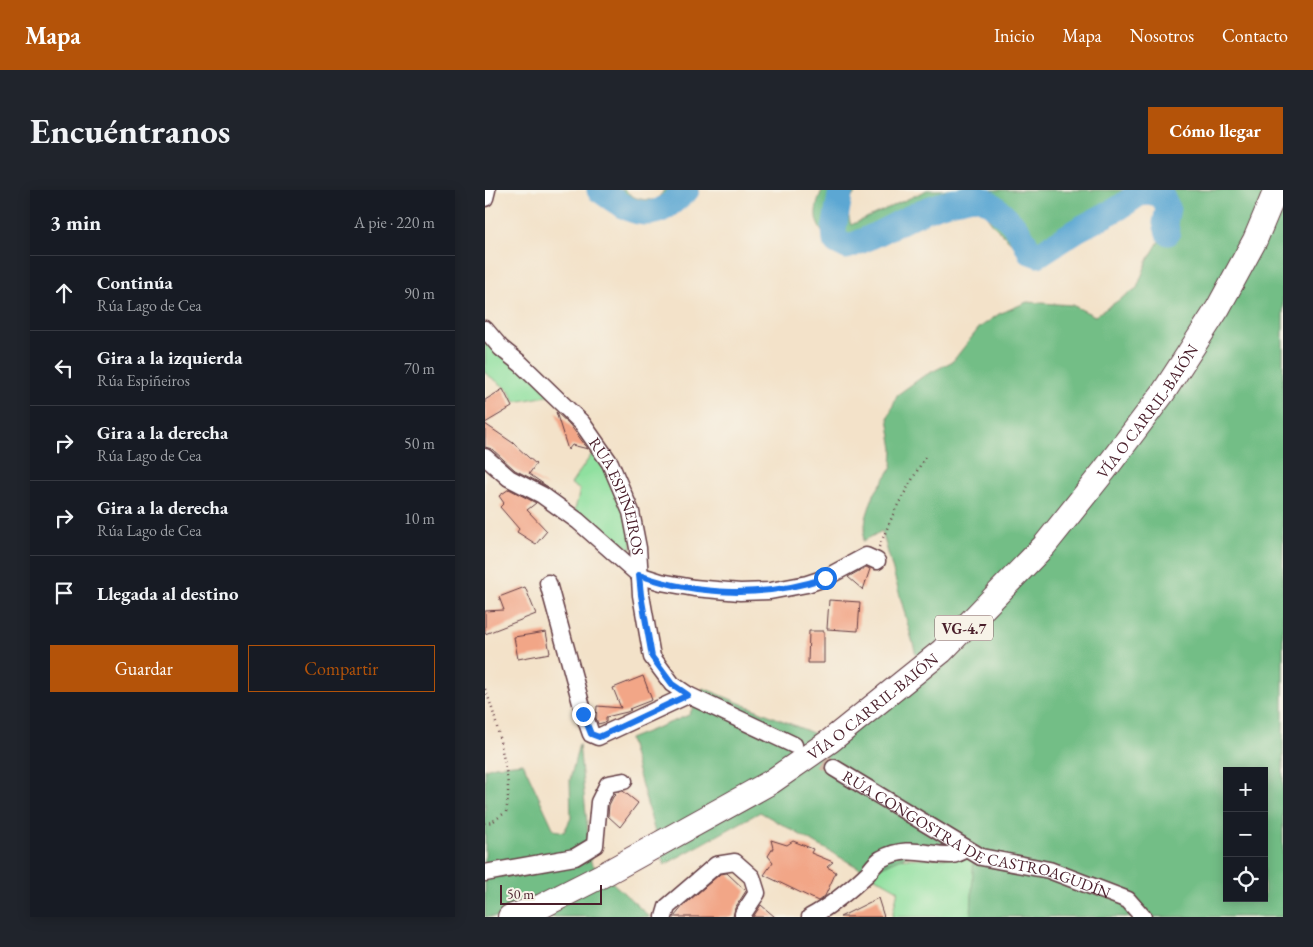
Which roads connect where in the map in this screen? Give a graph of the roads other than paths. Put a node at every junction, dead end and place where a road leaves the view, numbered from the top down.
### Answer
1 (487, 190) edge
2 (1276, 190) edge
3 (485, 198) edge
4 (485, 329) edge
5 (485, 457) edge
6 (871, 558) road end
7 (639, 575) junction
8 (547, 583) dead end
9 (688, 695) junction
10 (794, 745) tunnel mouth
11 (834, 768) tunnel mouth
12 (624, 781) dead end
13 (967, 849) junction
14 (485, 874) edge
15 (510, 917) edge
16 (664, 917) edge
17 (743, 917) edge
18 (810, 917) edge
19 (1143, 917) edge

1 - 3 street
2 - 15 highway, VÍA O CARRIL-BAIÓN / VG-4.7
4 - 7 street, RÚA ESPIÑEIROS
5 - 7 street
6 - 7 street
7 - 9 street, RÚA ESPIÑEIROS
8 - 9 street
9 - 10 street, RÚA ESPIÑEIROS
11 - 13 street, RÚA CONGOSTRA DE CASTROAGUDÍN
12 - 14 street
13 - 18 street
13 - 19 street, RÚA CONGOSTRA DE CASTROAGUDÍN
16 - 17 street

